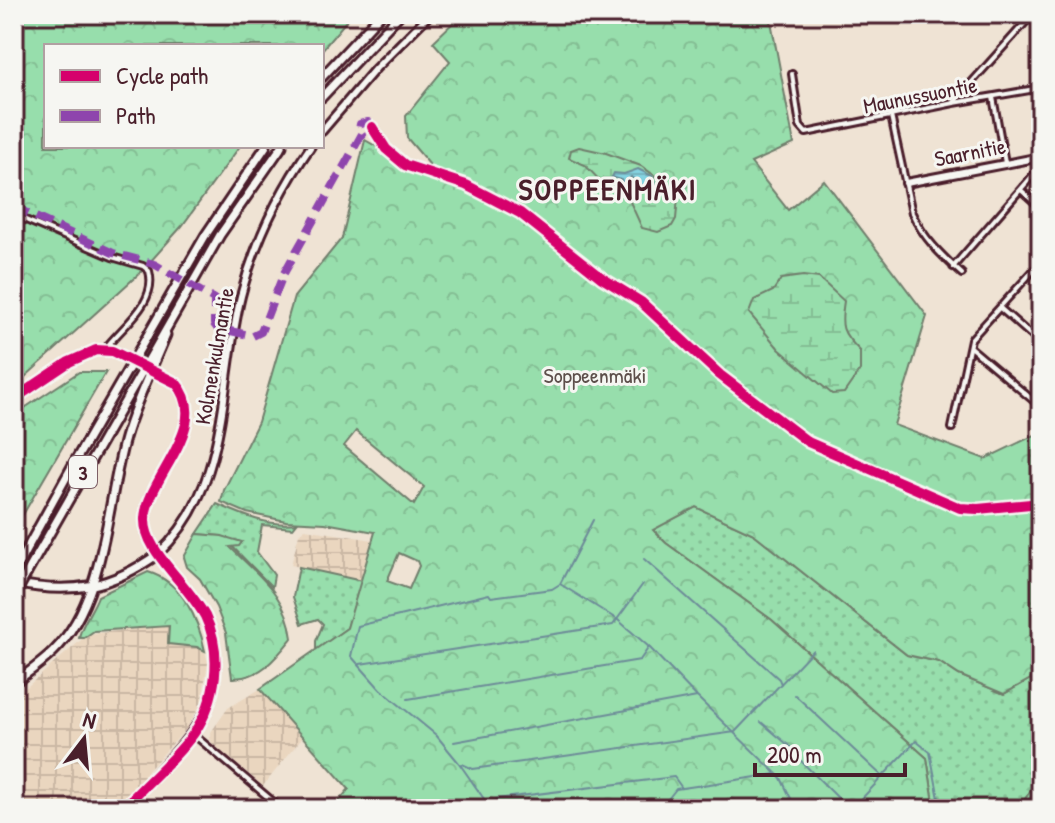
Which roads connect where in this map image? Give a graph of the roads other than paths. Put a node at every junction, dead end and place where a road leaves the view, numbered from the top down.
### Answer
1 (381, 14) edge
2 (400, 14) edge
3 (430, 14) edge
4 (1037, 15) edge
5 (792, 74) dead end
6 (324, 75) edge
7 (1041, 88) edge
8 (324, 95) edge
9 (993, 97) junction
10 (954, 103) junction
11 (891, 116) junction
12 (324, 129) edge
13 (265, 148) edge
14 (281, 148) edge
15 (310, 148) edge
16 (1041, 157) edge
17 (1005, 163) junction
18 (1041, 166) edge
19 (906, 183) junction
20 (1021, 190) junction
21 (1041, 208) edge
22 (14, 215) edge
23 (1041, 262) edge
24 (953, 267) junction
25 (962, 274) dead end
26 (179, 304) junction
27 (1000, 308) junction
28 (1041, 344) edge
29 (970, 347) junction
30 (105, 349) junction
31 (14, 399) edge
32 (1041, 407) edge
33 (952, 428) dead end
34 (158, 554) junction
35 (14, 571) edge
36 (14, 583) edge
37 (91, 587) junction
38 (14, 596) edge
39 (14, 683) edge
40 (193, 734) junction
41 (123, 809) edge
42 (282, 809) edge

1 - 6 highway
2 - 8 highway
3 - 12 street
4 - 10 street
5 - 11 street, Maunussuontie
7 - 9 street, Maunussuontie
9 - 10 street, Maunussuontie
9 - 17 street
10 - 11 street, Maunussuontie
11 - 19 street
13 - 35 highway, 3
14 - 26 highway, 3
15 - 34 street, Kolmenkulmantie
16 - 17 street, Saarnitie
17 - 19 street, Saarnitie
18 - 20 street
19 - 24 street
20 - 21 street
20 - 24 street
22 - 30 street
23 - 27 street
24 - 25 street
26 - 37 highway
26 - 38 highway, 3, bridge
27 - 28 street
27 - 29 street
29 - 32 street
29 - 33 street
30 - 31 street
30 - 34 street, bridge
34 - 37 highway
34 - 40 street
36 - 37 highway
37 - 39 highway
40 - 41 street
40 - 42 street

